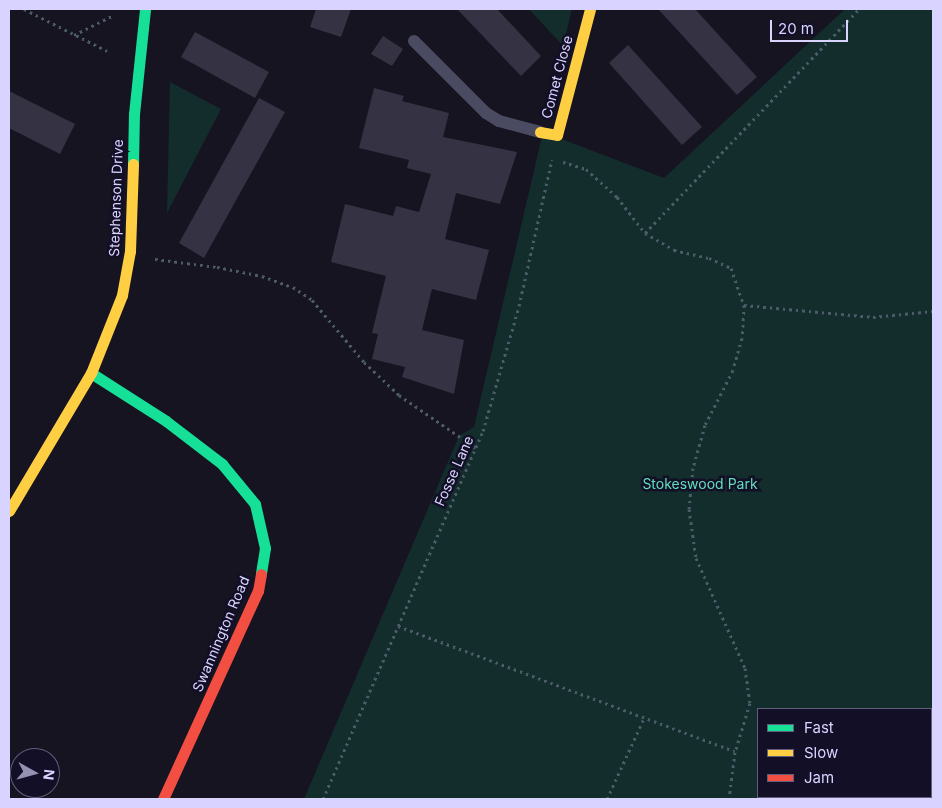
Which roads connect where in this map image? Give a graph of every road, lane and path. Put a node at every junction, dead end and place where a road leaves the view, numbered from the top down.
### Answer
1 (24, 9) edge
2 (145, 9) edge
3 (590, 9) edge
4 (859, 9) edge
5 (112, 16) dead end
6 (74, 34) junction
7 (414, 41) dead end
8 (107, 51) dead end
9 (540, 132) joint
10 (558, 135) junction
11 (552, 159) junction
12 (645, 232) junction
13 (129, 256) junction
14 (744, 305) junction
15 (933, 312) edge
16 (91, 373) junction
17 (476, 448) junction
18 (9, 511) edge
19 (398, 626) junction
20 (644, 716) junction
21 (735, 752) junction
22 (163, 799) edge
23 (323, 799) edge
24 (607, 799) edge
25 (729, 799) edge

1 - 6 path
2 - 13 street, Stephenson Drive
3 - 10 street, Comet Close
4 - 12 path
5 - 6 path
6 - 8 path
7 - 9 lane
9 - 10 street, Comet Close
10 - 11 path, Fosse Lane
11 - 12 path
11 - 17 path, Fosse Lane
12 - 14 path
13 - 16 street, Stephenson Drive
13 - 17 path
14 - 15 path
14 - 21 path
16 - 18 street, Stephenson Drive
16 - 22 street, Swannington Road
17 - 19 path, Fosse Lane
19 - 20 path
19 - 23 path, Fosse Lane
20 - 21 path
20 - 24 path
21 - 25 path

